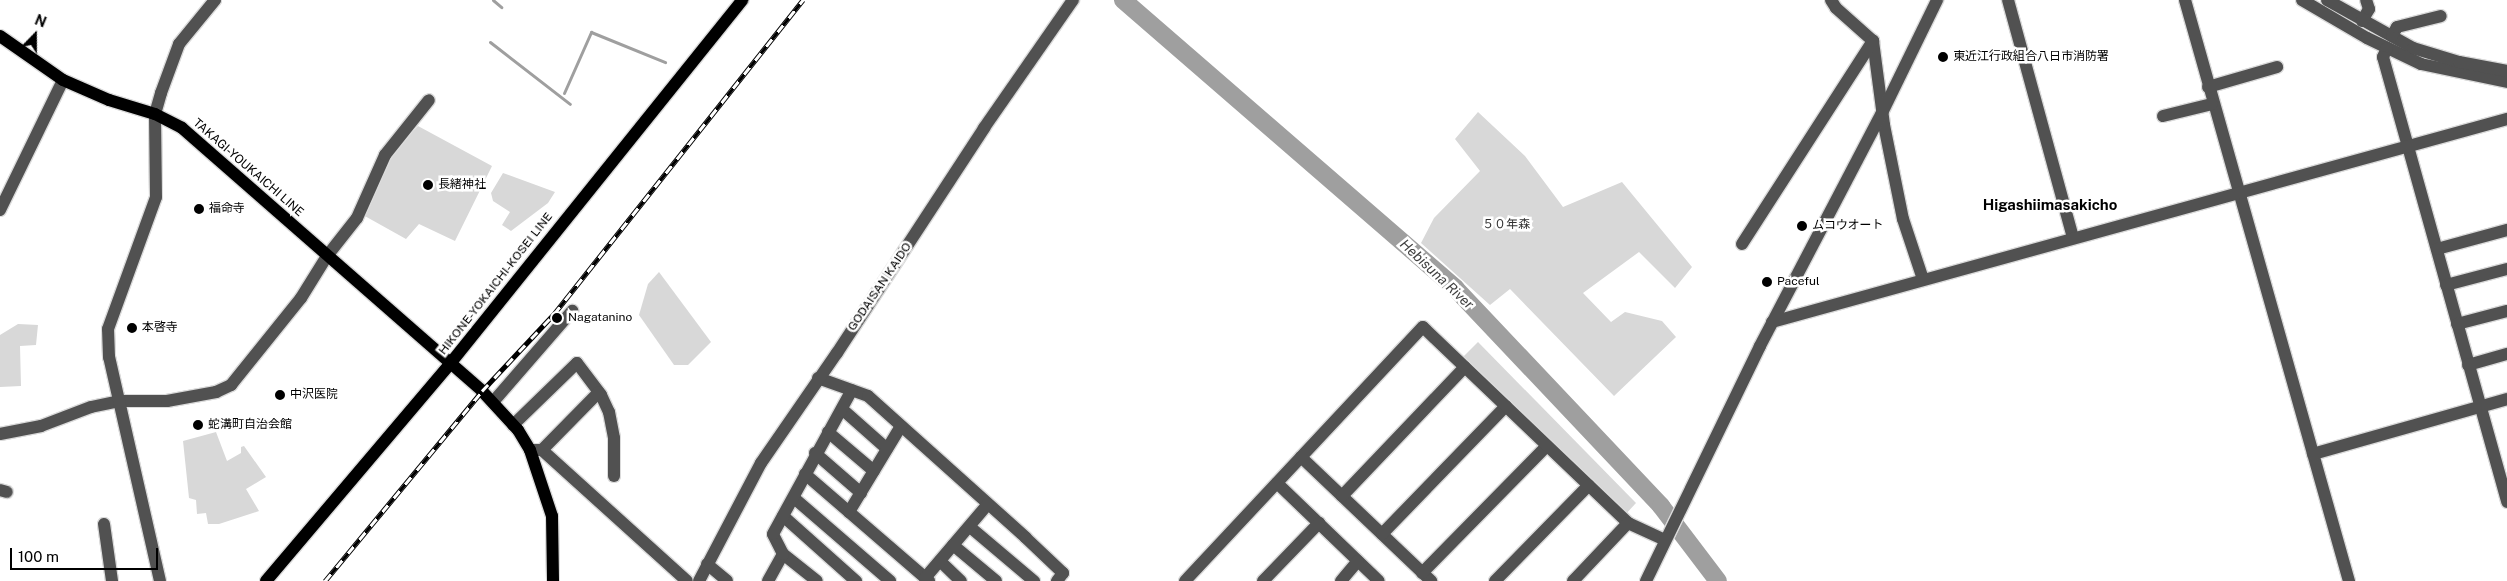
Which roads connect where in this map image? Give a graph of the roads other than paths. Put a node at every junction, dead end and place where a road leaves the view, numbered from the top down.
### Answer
1 (215, 0) edge
2 (742, 0) edge
3 (1073, 0) edge
4 (1831, 0) edge
5 (1937, 0) edge
6 (2008, 0) edge
7 (2184, 0) edge
8 (2302, 0) edge
9 (2327, 0) edge
10 (2366, 0) edge
11 (2441, 16) dead end
12 (2362, 21) junction
13 (0, 36) edge
14 (1873, 41) junction
15 (2390, 42) junction
16 (2277, 67) dead end
17 (2507, 71) edge
18 (63, 80) junction
19 (2507, 82) edge
20 (2208, 87) junction
21 (430, 100) dead end
22 (2212, 104) junction
23 (1882, 113) junction
24 (155, 114) junction
25 (2163, 116) dead end
26 (2507, 119) edge
27 (2408, 146) junction
28 (2239, 195) junction
29 (0, 210) edge
30 (2507, 230) edge
31 (2073, 237) junction
32 (1742, 244) dead end
33 (2437, 249) junction
34 (327, 256) junction
35 (2507, 269) edge
36 (1923, 279) junction
37 (2446, 285) junction
38 (572, 311) dead end
39 (2507, 311) edge
40 (1772, 322) junction
41 (2457, 324) junction
42 (2507, 354) edge
43 (2468, 364) junction
44 (449, 365) junction
45 (1465, 367) junction
46 (818, 378) junction
47 (852, 390) junction
48 (599, 392) junction
49 (2507, 399) edge
50 (120, 401) junction
51 (493, 402) junction
52 (1506, 406) junction
53 (2479, 407) junction
54 (842, 409) junction
55 (513, 425) junction
56 (901, 426) junction
57 (828, 432) junction
58 (0, 434) edge
59 (1547, 446) junction
60 (887, 449) junction
61 (536, 450) junction
62 (815, 453) junction
63 (2313, 454) junction
64 (1301, 457) junction
65 (874, 471) junction
66 (805, 474) junction
67 (614, 476) dead end
68 (1277, 483) junction
69 (1588, 485) junction
70 (861, 493) junction
71 (1342, 496) junction
72 (794, 498) junction
73 (2507, 502) edge
74 (988, 504) junction
75 (849, 512) junction
76 (783, 516) junction
77 (1319, 523) junction
78 (1628, 523) junction
79 (104, 524) dead end
80 (970, 527) junction
81 (1382, 534) junction
82 (1665, 540) junction
83 (953, 545) junction
84 (783, 554) junction
85 (1358, 561) junction
86 (940, 562) junction
87 (707, 564) junction
88 (1427, 577) edge
89 (927, 580) edge
90 (112, 581) edge
91 (160, 581) edge
92 (266, 581) edge
93 (553, 581) edge
94 (687, 581) edge
95 (699, 581) edge
96 (727, 581) edge
97 (768, 581) edge
98 (817, 581) edge
99 (856, 581) edge
100 (890, 581) edge
101 (961, 581) edge
102 (996, 581) edge
103 (1034, 581) edge
104 (1057, 581) edge
105 (1185, 581) edge
106 (1263, 581) edge
107 (1341, 581) edge
108 (1378, 581) edge
109 (1495, 581) edge
110 (1573, 581) edge
111 (1646, 581) edge
112 (2349, 581) edge

1 - 24 street
2 - 44 main road, HIKONE-YOKAICHI-KOSEI LINE
3 - 46 street, GODAISAN KAIDO
4 - 14 street
5 - 23 street
6 - 31 street
7 - 20 street
8 - 15 street
9 - 12 street
10 - 12 street
11 - 15 street
12 - 15 street
13 - 18 main road, TAKAGI-YOUKAICHI LINE
14 - 23 street
14 - 32 street
15 - 17 street
15 - 19 street
15 - 27 street
16 - 20 street
18 - 24 main road, TAKAGI-YOUKAICHI LINE
18 - 29 street
20 - 22 street
21 - 34 street
22 - 25 street
22 - 28 street
23 - 36 street
23 - 40 street
24 - 34 main road, TAKAGI-YOUKAICHI LINE
24 - 50 street
26 - 27 street
27 - 28 street
27 - 33 street
28 - 31 street
28 - 63 street
30 - 33 street
31 - 36 street
33 - 37 street
34 - 44 main road, TAKAGI-YOUKAICHI LINE
34 - 50 street
35 - 37 street
36 - 40 street
37 - 41 street
38 - 51 street
39 - 41 street
40 - 82 street
41 - 43 street
42 - 43 street
43 - 53 street
44 - 51 main road, TAKAGI-YOUKAICHI LINE
44 - 92 main road, HIKONE-YOKAICHI-KOSEI LINE
45 - 52 street
45 - 64 street
45 - 71 street
46 - 47 street
46 - 87 street, GODAISAN KAIDO
47 - 54 street
47 - 56 street
48 - 55 street
48 - 61 street
48 - 67 street
49 - 53 street
50 - 58 street
50 - 91 street
51 - 55 main road, TAKAGI-YOUKAICHI LINE
52 - 59 street
52 - 81 street
53 - 63 street
53 - 73 street
54 - 57 street
54 - 60 street
55 - 61 main road, TAKAGI-YOUKAICHI LINE
56 - 60 street
56 - 74 street
57 - 62 street
57 - 65 street
59 - 69 street
59 - 88 street
60 - 65 street
61 - 93 main road, TAKAGI-YOUKAICHI LINE
61 - 94 street
62 - 66 street
62 - 70 street
63 - 112 street
64 - 68 street
64 - 71 street
65 - 70 street
66 - 72 street
66 - 75 street
68 - 77 street
68 - 105 street
69 - 78 street
69 - 109 street
70 - 75 street
71 - 81 street
72 - 76 street
72 - 100 street
74 - 80 street
74 - 104 street
75 - 89 street
76 - 84 street
76 - 99 street
77 - 85 street
77 - 106 street
78 - 82 street
78 - 110 street
79 - 90 street
80 - 83 street
80 - 103 street
81 - 88 street
82 - 111 street
83 - 86 street
83 - 102 street
84 - 97 street
84 - 98 street
85 - 107 street
85 - 108 street
86 - 89 street
86 - 101 street
87 - 95 street, GODAISAN KAIDO
87 - 96 street

